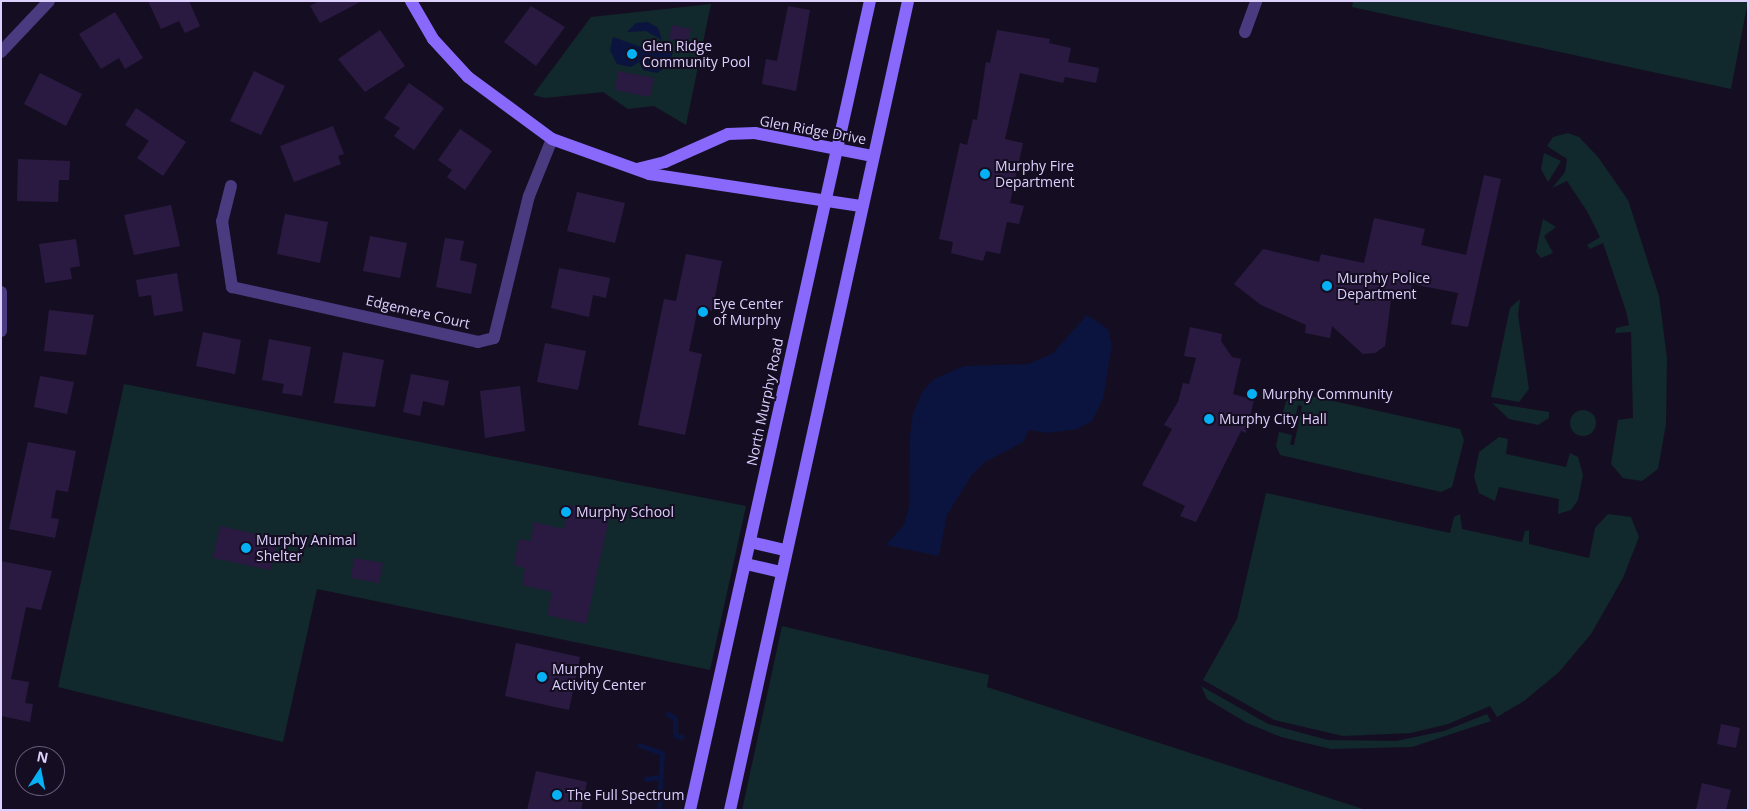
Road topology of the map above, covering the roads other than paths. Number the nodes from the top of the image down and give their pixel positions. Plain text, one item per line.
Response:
1 (49, 1) edge
2 (411, 1) edge
3 (870, 1) edge
4 (908, 1) edge
5 (1256, 1) edge
6 (1245, 32) dead end
7 (1, 52) edge
8 (552, 139) junction
9 (835, 148) junction
10 (872, 156) junction
11 (635, 169) junction
12 (231, 186) dead end
13 (824, 197) junction
14 (861, 206) junction
15 (1, 292) edge
16 (1, 331) edge
17 (750, 542) junction
18 (786, 550) junction
19 (746, 564) junction
20 (781, 572) junction
21 (690, 810) edge
22 (730, 810) edge

1 - 7 street
2 - 8 main road
3 - 9 main road, North Murphy Road
4 - 10 main road
5 - 6 street
8 - 11 main road
8 - 12 street, Edgemere Court
9 - 10 main road, Glen Ridge Drive
9 - 11 main road, Glen Ridge Drive
9 - 13 main road, North Murphy Road
10 - 14 main road
11 - 13 main road
13 - 14 main road
13 - 17 main road, North Murphy Road
14 - 18 main road
15 - 16 street
17 - 18 main road
17 - 19 main road, North Murphy Road
18 - 20 main road
19 - 20 main road
19 - 21 main road, North Murphy Road
20 - 22 main road

